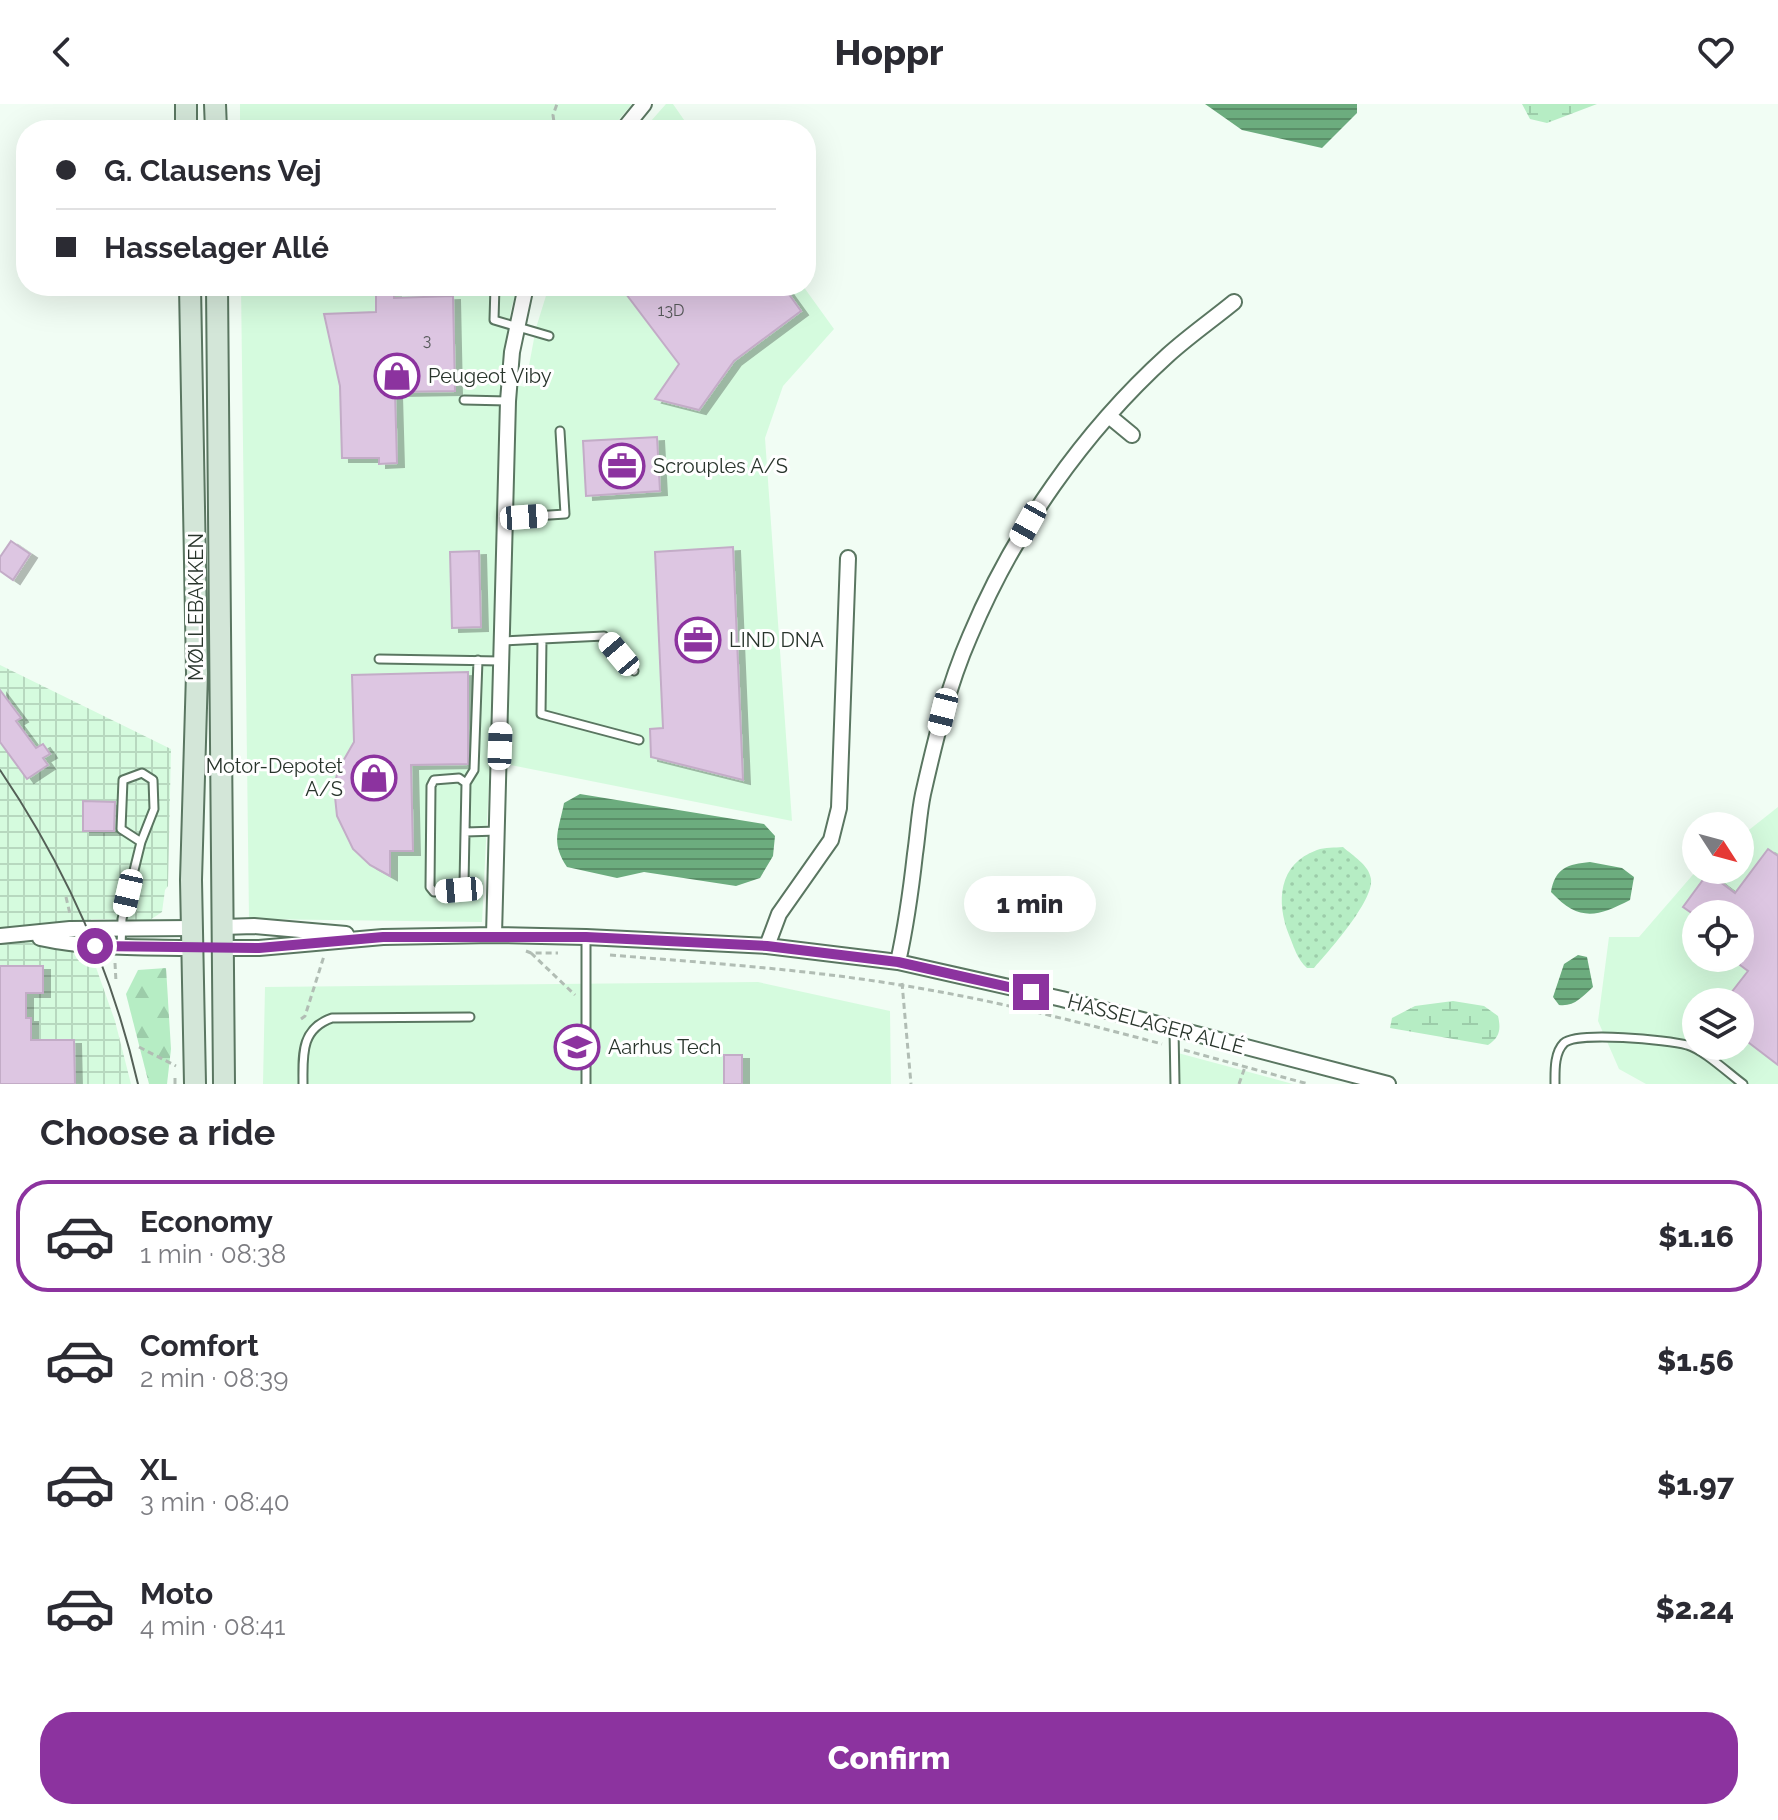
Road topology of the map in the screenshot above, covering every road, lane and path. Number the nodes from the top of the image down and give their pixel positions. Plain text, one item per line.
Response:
1 (644, 104) edge
2 (631, 120) edge
3 (190, 296) edge
4 (217, 296) edge
5 (495, 296) edge
6 (524, 296) edge
7 (1234, 302) dead end
8 (517, 325) junction
9 (549, 336) dead end
10 (464, 400) dead end
11 (508, 401) junction
12 (1109, 416) junction
13 (560, 431) dead end
14 (1132, 435) dead end
15 (506, 518) junction
16 (848, 558) dead end
17 (542, 639) junction
18 (503, 641) junction
19 (379, 659) dead end
20 (478, 660) junction
21 (503, 661) junction
22 (634, 671) dead end
23 (639, 740) dead end
24 (466, 783) junction
25 (498, 831) junction
26 (465, 832) junction
27 (141, 842) junction
28 (222, 927) junction
29 (122, 930) junction
30 (28, 935) junction
31 (494, 935) junction
32 (0, 936) edge
33 (383, 937) junction
34 (586, 937) junction
35 (192, 938) junction
36 (323, 942) junction
37 (767, 946) junction
38 (118, 947) junction
39 (222, 948) junction
40 (531, 953) junction
41 (586, 953) junction
42 (902, 963) junction
43 (116, 982) dead end
44 (902, 985) junction
45 (586, 1005) junction
46 (470, 1017) dead end
47 (301, 1019) dead end
48 (1174, 1029) junction
49 (139, 1047) dead end
50 (1175, 1047) junction
51 (176, 1066) dead end
52 (1245, 1067) junction
53 (1366, 1082) edge
54 (195, 1084) edge
55 (224, 1084) edge
56 (303, 1084) edge
57 (586, 1084) edge
58 (911, 1084) edge
59 (1175, 1084) edge
60 (1239, 1084) edge
61 (1308, 1084) edge
62 (1388, 1084) edge
63 (1555, 1084) edge
64 (1743, 1084) edge

1 - 2 street
3 - 35 main road, MØLLEBAKKEN
4 - 28 main road, MØLLEBAKKEN
5 - 8 lane
6 - 8 street
7 - 12 street
8 - 9 lane
8 - 11 street
10 - 11 lane
11 - 15 street
12 - 14 street
12 - 42 street
13 - 15 lane
15 - 18 street
16 - 37 street
17 - 18 lane
17 - 22 lane
17 - 23 lane
18 - 21 street
19 - 20 lane
20 - 21 lane
20 - 24 lane
21 - 25 street
24 - 26 lane
24 - 26 lane
25 - 26 lane
25 - 31 street
27 - 27 lane
27 - 29 lane
28 - 33 street, HASSELAGER ALLÉ
28 - 35 main road, HASSELAGER ALLÉ
28 - 39 main road, MØLLEBAKKEN
29 - 30 street
29 - 35 street
29 - 38 lane
30 - 32 street
30 - 38 street
31 - 33 street, HASSELAGER ALLÉ
31 - 34 street, HASSELAGER ALLÉ
31 - 40 path
33 - 36 street, HASSELAGER ALLÉ
34 - 37 street, HASSELAGER ALLÉ
34 - 41 lane
35 - 38 street
35 - 39 main road, HASSELAGER ALLÉ
35 - 54 main road, MØLLEBAKKEN
36 - 39 street, HASSELAGER ALLÉ
36 - 47 path
37 - 42 street, HASSELAGER ALLÉ
38 - 43 path
39 - 55 main road, MØLLEBAKKEN
40 - 41 path
40 - 45 path
41 - 44 path
41 - 45 lane
42 - 44 path
42 - 48 street, HASSELAGER ALLÉ
44 - 50 path
44 - 58 path
45 - 57 lane
46 - 56 lane
48 - 50 lane
48 - 53 street, HASSELAGER ALLÉ
49 - 51 path
50 - 52 path
50 - 59 lane
52 - 60 path
52 - 61 path
53 - 62 street, HASSELAGER ALLÉ
63 - 64 lane

